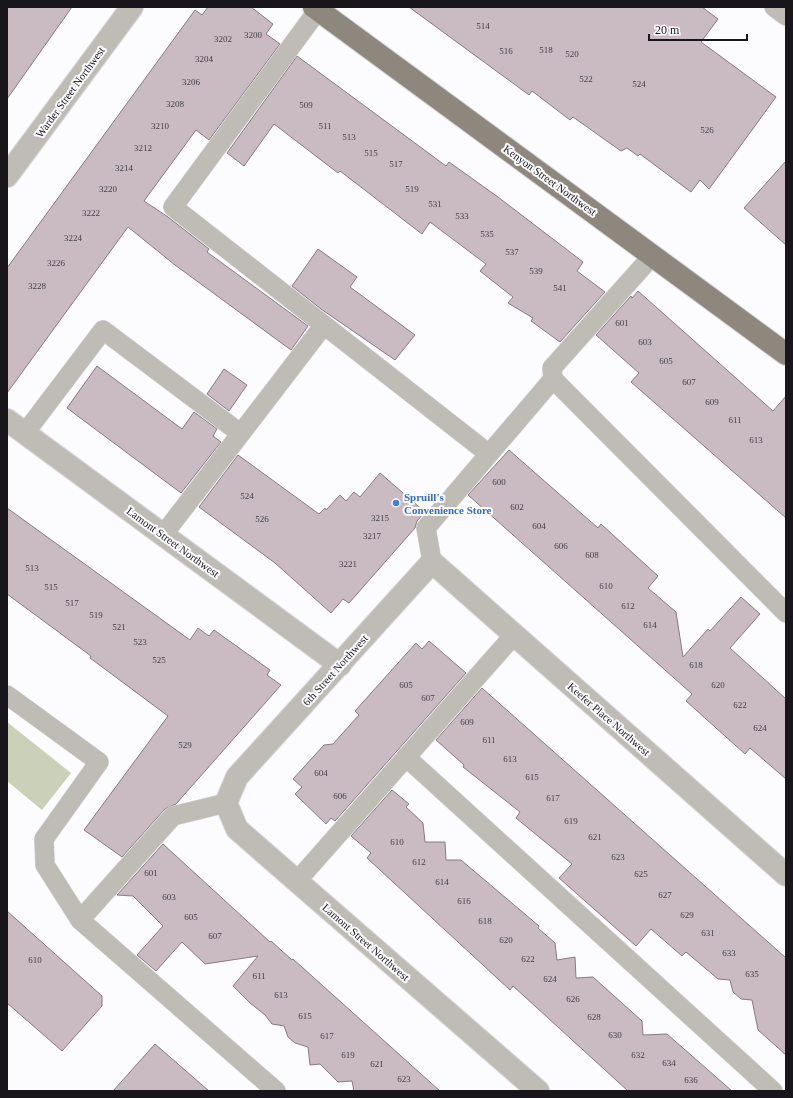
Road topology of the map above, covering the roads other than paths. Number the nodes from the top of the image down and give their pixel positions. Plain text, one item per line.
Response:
1 (132, 7) edge
2 (774, 7) edge
3 (316, 8) edge
4 (786, 16) edge
5 (7, 176) edge
6 (652, 255) junction
7 (324, 324) junction
8 (786, 354) edge
9 (553, 379) junction
10 (12, 426) edge
11 (240, 433) junction
12 (489, 454) junction
13 (162, 534) junction
14 (432, 562) junction
15 (786, 614) edge
16 (514, 635) junction
17 (340, 665) junction
18 (7, 695) edge
19 (406, 757) junction
20 (226, 803) junction
21 (786, 875) edge
22 (297, 881) junction
23 (80, 920) junction
24 (276, 1091) edge
25 (538, 1091) edge
26 (773, 1091) edge

1 - 5 street, Warder Street Northwest
2 - 4 lane
3 - 6 main road, Kenyon Street Northwest
3 - 7 lane
6 - 8 main road, Kenyon Street Northwest
6 - 9 lane
7 - 11 lane
7 - 12 lane
9 - 12 lane
9 - 15 lane
10 - 11 lane
10 - 13 street, Lamont Street Northwest
11 - 13 lane
12 - 14 lane
13 - 17 street, Lamont Street Northwest
14 - 16 street, Keefer Place Northwest
14 - 17 street, 6th Street Northwest
16 - 19 lane
16 - 21 street, Keefer Place Northwest
17 - 20 street, 6th Street Northwest
18 - 23 lane
19 - 22 lane
19 - 26 lane
20 - 22 street, Lamont Street Northwest
20 - 23 lane
22 - 25 street, Lamont Street Northwest
23 - 24 lane

